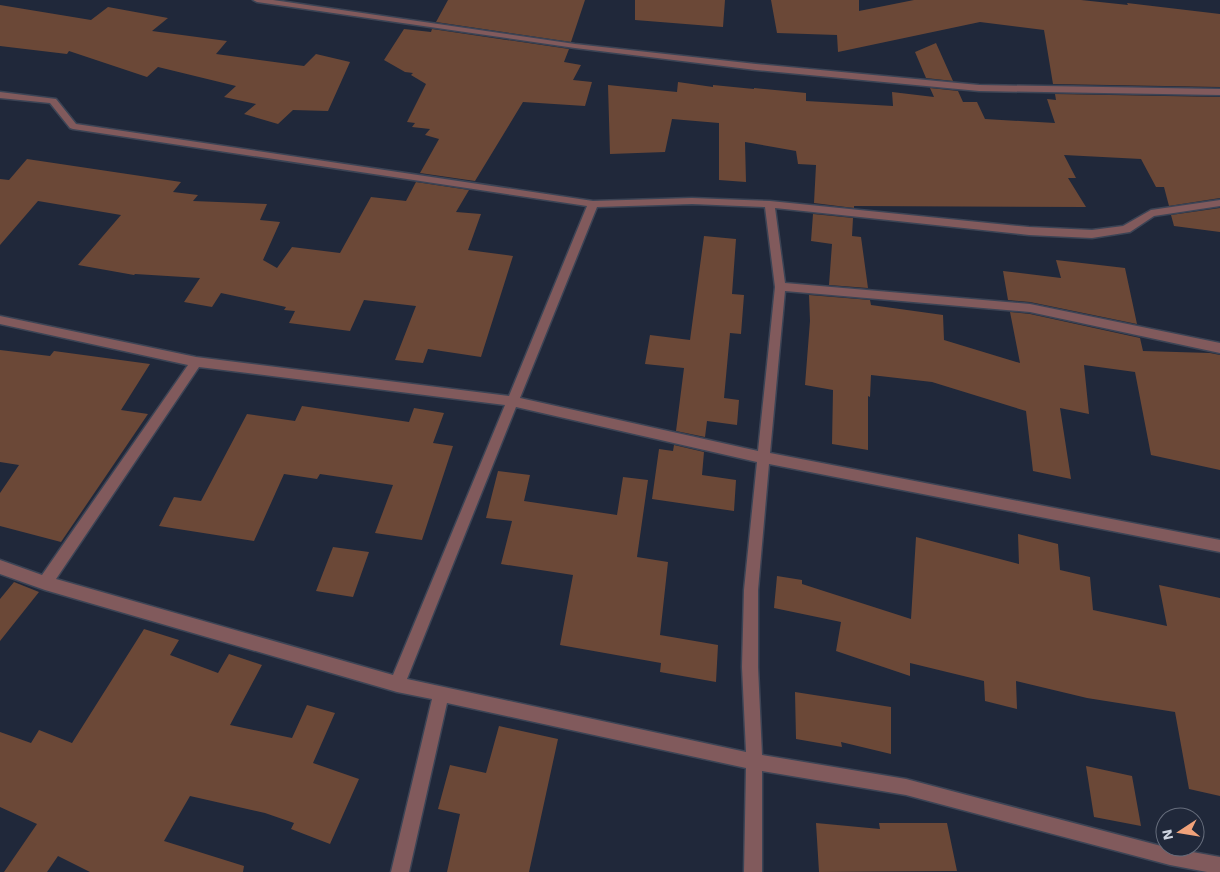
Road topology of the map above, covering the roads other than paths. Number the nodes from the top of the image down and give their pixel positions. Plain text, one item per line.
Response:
1 (257, 0) edge
2 (1220, 92) edge
3 (0, 95) edge
4 (1220, 203) edge
5 (593, 204) junction
6 (770, 204) junction
7 (780, 287) junction
8 (0, 320) edge
9 (1220, 348) edge
10 (196, 362) junction
11 (512, 401) junction
12 (766, 458) junction
13 (1220, 546) edge
14 (0, 567) edge
15 (45, 583) junction
16 (397, 684) junction
17 (441, 694) junction
18 (754, 762) junction
19 (1220, 866) edge
20 (400, 872) edge
21 (753, 872) edge

1 - 2 street
3 - 5 street
4 - 6 street
5 - 6 street
5 - 11 street
6 - 7 street
7 - 9 street
7 - 12 street
8 - 10 street
10 - 11 street
10 - 15 street
11 - 12 street
11 - 16 street
12 - 13 street
12 - 18 street
14 - 15 street
15 - 16 street
16 - 17 street
17 - 18 street
17 - 20 street
18 - 19 street
18 - 21 street

